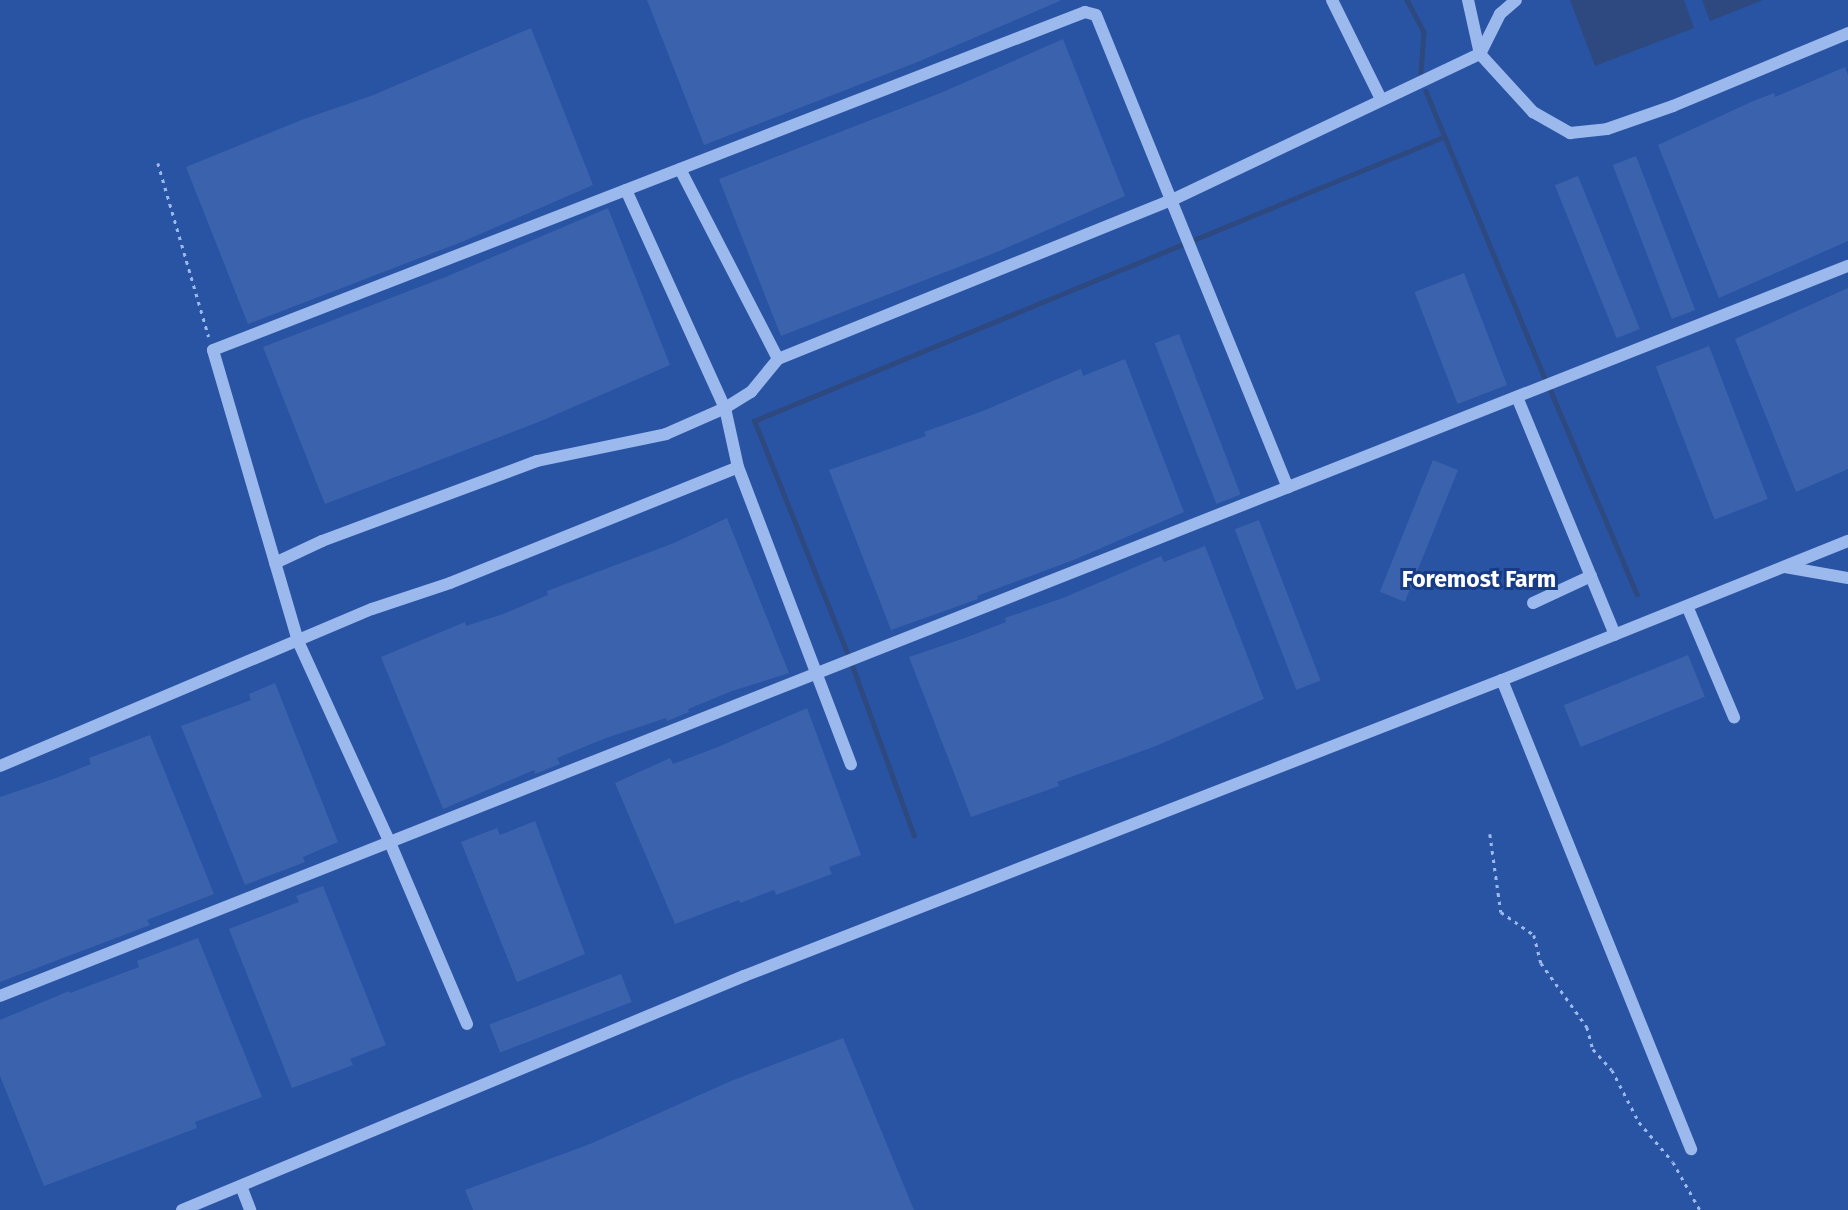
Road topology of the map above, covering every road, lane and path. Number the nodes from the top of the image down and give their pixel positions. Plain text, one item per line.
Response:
1 (1332, 0) edge
2 (1468, 0) edge
3 (1516, 0) edge
4 (1848, 33) edge
5 (1480, 54) junction
6 (1381, 99) junction
7 (159, 163) dead end
8 (680, 169) junction
9 (626, 190) junction
10 (1171, 200) junction
11 (1848, 266) edge
12 (213, 350) junction
13 (778, 359) junction
14 (1517, 397) junction
15 (725, 408) junction
16 (738, 467) junction
17 (1288, 488) junction
18 (1848, 541) edge
19 (275, 563) junction
20 (1784, 567) junction
21 (1591, 576) junction
22 (1848, 578) edge
23 (1533, 603) dead end
24 (1687, 606) junction
25 (1615, 635) junction
26 (298, 641) junction
27 (818, 673) junction
28 (1502, 680) junction
29 (1734, 718) dead end
30 (851, 764) dead end
31 (0, 766) edge
32 (1490, 834) dead end
33 (390, 844) junction
34 (0, 996) edge
35 (467, 1024) dead end
36 (1691, 1149) dead end
37 (241, 1186) junction
38 (182, 1210) edge
39 (250, 1210) edge
40 (1700, 1210) edge

1 - 6 lane
2 - 5 lane
3 - 5 lane
4 - 5 lane
5 - 6 lane
6 - 10 lane
7 - 12 path
8 - 9 lane
8 - 10 lane
8 - 13 lane
9 - 12 lane
9 - 15 lane
10 - 13 lane
10 - 17 lane
11 - 14 lane
12 - 19 lane
13 - 15 lane
14 - 17 lane
14 - 21 lane
15 - 16 lane
15 - 19 lane
16 - 26 lane
16 - 27 lane
17 - 27 lane
18 - 20 lane
19 - 26 lane
20 - 22 lane
20 - 24 lane
21 - 23 lane
21 - 25 lane
24 - 25 lane
24 - 29 lane
25 - 28 lane
26 - 31 lane
26 - 33 lane
27 - 30 lane
27 - 33 lane
28 - 36 lane
28 - 37 lane
32 - 40 path
33 - 34 lane
33 - 35 lane
37 - 38 lane
37 - 39 lane

